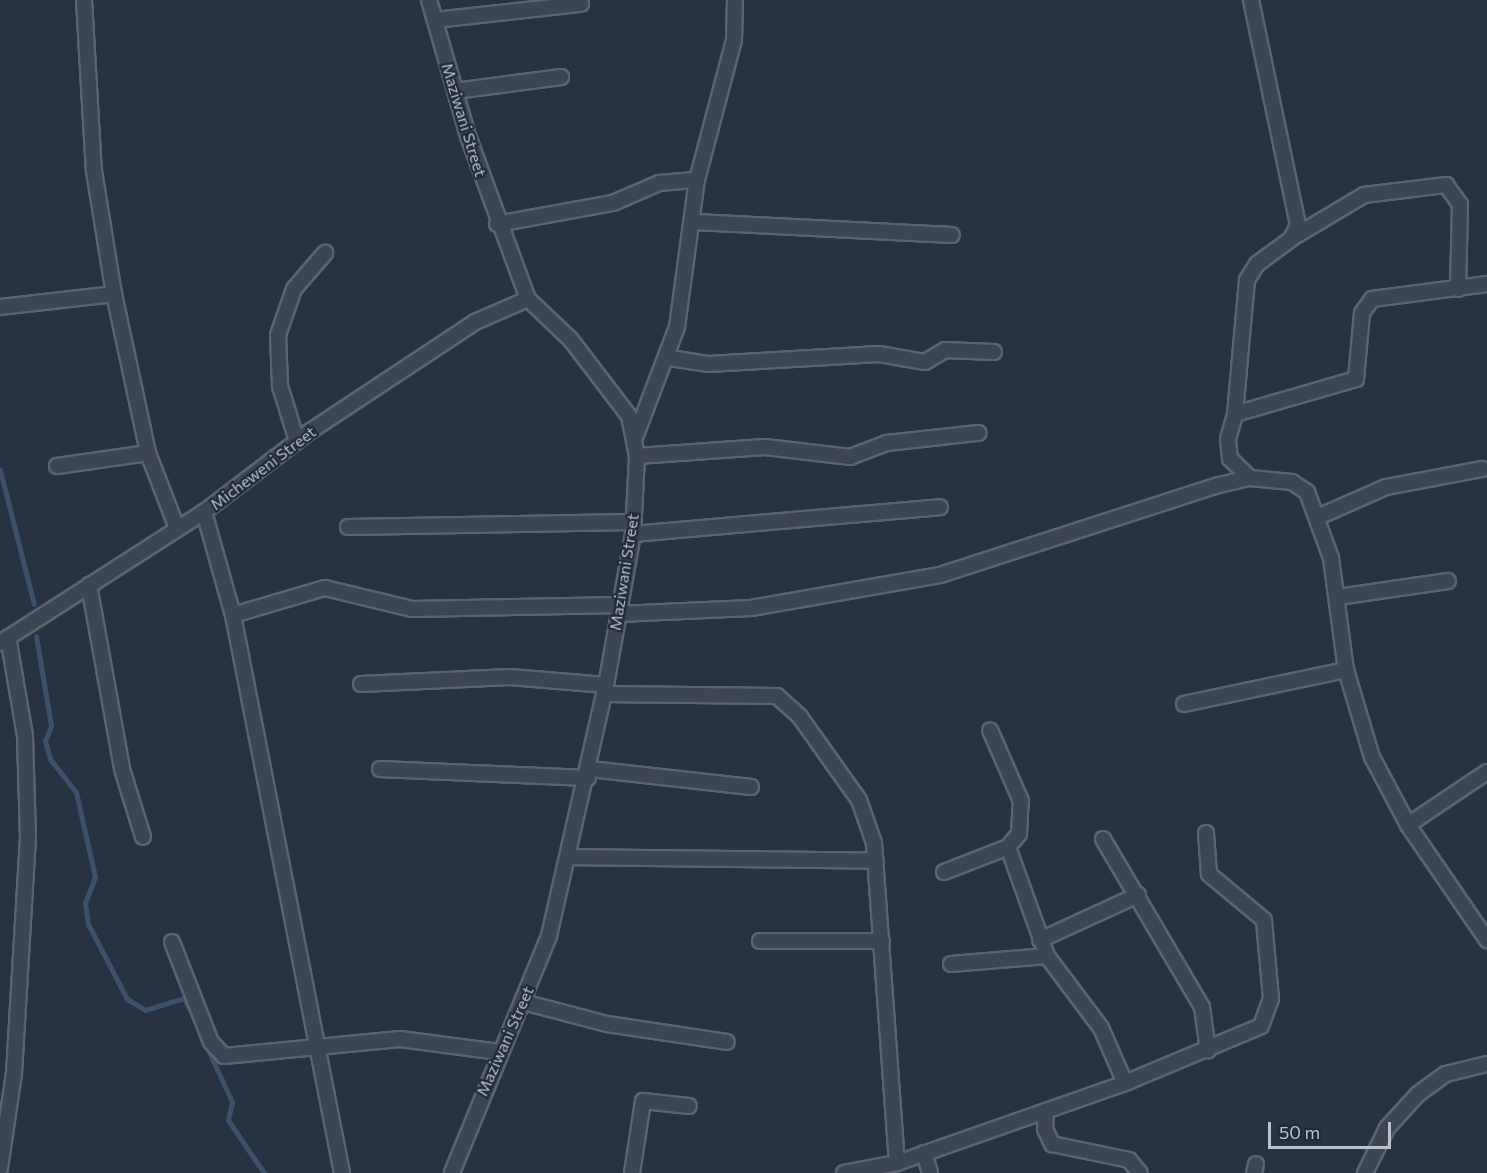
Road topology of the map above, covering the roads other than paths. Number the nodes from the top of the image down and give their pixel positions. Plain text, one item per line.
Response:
1 (84, 0) edge
2 (429, 0) edge
3 (735, 0) edge
4 (1251, 0) edge
5 (581, 4) dead end
6 (435, 20) junction
7 (561, 77) dead end
8 (455, 91) junction
9 (697, 180) junction
10 (695, 222) junction
11 (497, 224) junction
12 (952, 235) dead end
13 (1291, 239) junction
14 (325, 253) dead end
15 (1487, 284) edge
16 (1458, 289) junction
17 (114, 294) junction
18 (528, 299) junction
19 (0, 307) edge
20 (994, 351) dead end
21 (670, 358) junction
22 (1235, 414) junction
23 (978, 433) dead end
24 (636, 435) junction
25 (297, 441) junction
26 (148, 453) junction
27 (638, 456) junction
28 (57, 466) dead end
29 (1482, 469) dead end
30 (1250, 478) junction
31 (940, 507) dead end
32 (204, 512) junction
33 (1318, 517) junction
34 (348, 527) dead end
35 (177, 528) junction
36 (633, 528) junction
37 (1448, 581) dead end
38 (89, 585) junction
39 (1338, 597) junction
40 (618, 609) junction
41 (233, 615) junction
42 (4, 640) edge
43 (1346, 670) junction
44 (361, 684) dead end
45 (605, 690) junction
46 (1184, 704) dead end
47 (990, 730) dead end
48 (380, 769) dead end
49 (1487, 772) edge
50 (589, 773) junction
51 (751, 787) dead end
52 (1408, 825) junction
53 (1206, 832) dead end
54 (143, 837) dead end
55 (1102, 839) dead end
56 (1008, 847) junction
57 (568, 857) junction
58 (876, 861) junction
59 (944, 872) dead end
60 (1138, 895) junction
61 (1040, 940) junction
62 (1487, 940) edge
63 (760, 941) dead end
64 (882, 941) junction
65 (172, 942) dead end
66 (1047, 956) junction
67 (951, 964) dead end
68 (523, 1002) junction
69 (727, 1042) dead end
70 (316, 1046) junction
71 (1208, 1051) junction
72 (499, 1052) junction
73 (1487, 1064) edge
74 (1125, 1083) junction
75 (689, 1106) dead end
76 (1046, 1111) junction
77 (2, 1134) edge
78 (924, 1154) junction
79 (897, 1163) junction
80 (1128, 1167) edge
81 (0, 1168) edge
82 (342, 1173) edge
83 (452, 1173) edge
84 (632, 1173) edge
85 (844, 1173) edge
86 (930, 1173) edge
87 (1140, 1173) edge
88 (1365, 1173) edge

1 - 17 street
2 - 6 street, Maziwani Street
3 - 9 street
4 - 13 street
5 - 6 street
6 - 8 street, Maziwani Street
7 - 8 street
8 - 11 street, Maziwani Street
9 - 10 street
9 - 11 street
10 - 12 street
10 - 21 street
11 - 18 street, Maziwani Street
13 - 16 street
13 - 22 street
14 - 25 street
15 - 16 street
16 - 22 street
17 - 19 street
17 - 26 street
18 - 24 street, Maziwani Street
18 - 25 street, Micheweni Street
20 - 21 street
21 - 24 street
22 - 30 street
23 - 27 street
24 - 27 street, Maziwani Street
25 - 32 street, Micheweni Street
26 - 28 street
26 - 35 street
27 - 36 street, Maziwani Street
29 - 33 street
30 - 33 street
30 - 40 street
31 - 36 street
32 - 35 street, Micheweni Street
32 - 41 street
33 - 39 street
34 - 36 street
35 - 38 street, Micheweni Street
36 - 40 street, Maziwani Street
37 - 39 street
38 - 42 street, Micheweni Street
38 - 54 street
39 - 43 street
40 - 41 street
40 - 45 street, Maziwani Street
41 - 70 street
42 - 77 street
43 - 46 street
43 - 52 street
44 - 45 street
45 - 50 street, Maziwani Street
45 - 58 street
47 - 56 street
48 - 50 street
49 - 52 street
50 - 51 street
50 - 57 street, Maziwani Street
52 - 62 street
53 - 71 street
55 - 60 street
56 - 59 street
56 - 61 street
57 - 58 street
57 - 68 street, Maziwani Street
58 - 64 street
60 - 61 street
60 - 71 street
61 - 66 street
63 - 64 street
64 - 79 street
65 - 70 street
66 - 67 street
66 - 74 street
68 - 69 street
68 - 72 street, Maziwani Street
70 - 72 street
70 - 82 street
71 - 74 street
72 - 83 street, Maziwani Street
73 - 88 street
74 - 76 street
75 - 84 street
76 - 78 street
76 - 80 street
77 - 81 street
78 - 79 street
78 - 86 street
79 - 85 street
80 - 87 street

